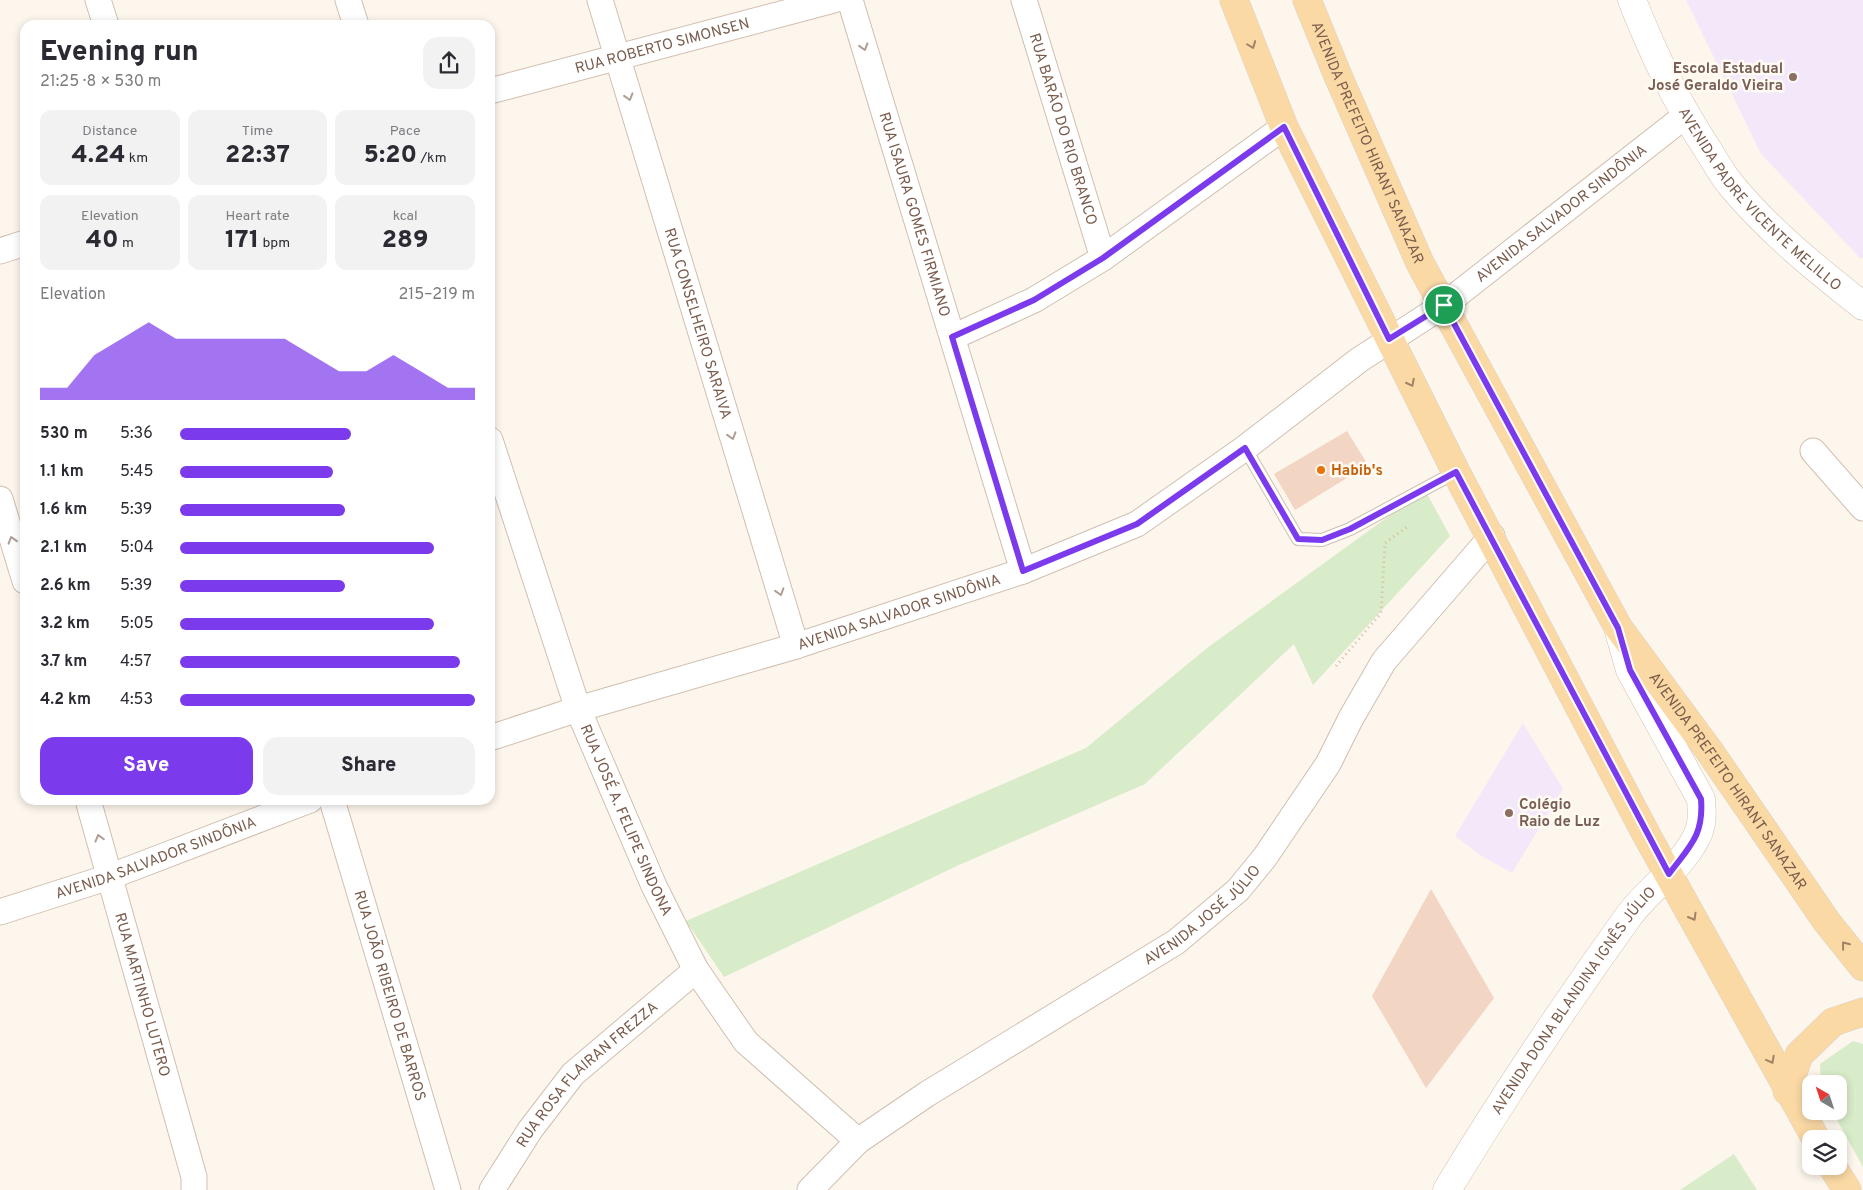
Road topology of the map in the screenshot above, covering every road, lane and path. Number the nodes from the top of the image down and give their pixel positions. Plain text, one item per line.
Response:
1 (98, 0) edge
2 (348, 0) edge
3 (600, 0) edge
4 (834, 0) edge
5 (850, 0) edge
6 (1024, 0) edge
7 (1234, 0) edge
8 (1307, 0) edge
9 (1632, 0) edge
10 (104, 20) edge
11 (354, 20) edge
12 (617, 57) junction
13 (495, 90) edge
14 (1686, 116) junction
15 (1284, 127) junction
16 (20, 245) edge
17 (0, 251) edge
18 (1103, 258) junction
19 (1444, 305) junction
20 (1863, 306) edge
21 (952, 337) junction
22 (1389, 339) junction
23 (1245, 448) junction
24 (1813, 451) dead end
25 (495, 455) edge
26 (1456, 472) junction
27 (0, 499) edge
28 (1863, 508) edge
29 (1414, 522) dead end
30 (1492, 536) junction
31 (20, 565) edge
32 (1023, 571) junction
33 (1618, 628) junction
34 (796, 646) junction
35 (1336, 666) dead end
36 (578, 709) junction
37 (495, 736) edge
38 (89, 805) edge
39 (297, 805) edge
40 (333, 805) edge
41 (1669, 874) junction
42 (109, 877) junction
43 (0, 912) edge
44 (1863, 967) edge
45 (696, 970) junction
46 (1863, 1012) edge
47 (1787, 1091) junction
48 (1811, 1130) edge
49 (858, 1141) junction
50 (194, 1190) edge
51 (448, 1190) edge
52 (492, 1190) edge
53 (810, 1190) edge
54 (1447, 1190) edge

1 - 10 street
2 - 11 street
3 - 12 street, RUA CONSELHEIRO SARAIVA
4 - 12 street, RUA ROBERTO SIMONSEN
5 -> 21 street, RUA ISAURA GOMES FIRMIANO
6 - 18 street, RUA BARÃO DO RIO BRANCO
7 -> 15 main road
8 - 19 main road, AVENIDA PREFEITO HIRANT SANAZAR
9 - 14 main road, AVENIDA PADRE VICENTE MELILLO
12 - 13 street, RUA ROBERTO SIMONSEN
12 -> 34 street, RUA CONSELHEIRO SARAIVA
14 - 19 street, AVENIDA SALVADOR SINDÔNIA
14 - 20 main road, AVENIDA PADRE VICENTE MELILLO
15 - 18 street
15 - 22 main road
16 - 17 street
18 - 21 street
19 - 22 street, AVENIDA SALVADOR SINDÔNIA
19 - 33 main road, AVENIDA PREFEITO HIRANT SANAZAR
21 - 32 street, RUA ISAURA GOMES FIRMIANO
22 - 23 street, AVENIDA SALVADOR SINDÔNIA
22 -> 26 main road
23 - 26 lane
23 - 32 street, AVENIDA SALVADOR SINDÔNIA
24 - 28 street
25 - 36 street, RUA JOSÉ A. FELIPE SINDONA
26 - 30 main road
31 -> 27 street
29 - 35 path
30 - 41 main road
30 - 49 street, AVENIDA JOSÉ JÚLIO
32 - 34 street, AVENIDA SALVADOR SINDÔNIA
33 - 41 main road, AVENIDA DONA BLANDINA IGNÊS JÚLIO
44 -> 33 main road, AVENIDA PREFEITO HIRANT SANAZAR
34 - 36 street, AVENIDA SALVADOR SINDÔNIA
36 - 37 street, AVENIDA SALVADOR SINDÔNIA
36 - 45 street, RUA JOSÉ A. FELIPE SINDONA
42 -> 38 street, RUA MARTINHO LUTERO
39 - 42 street, AVENIDA SALVADOR SINDÔNIA
40 - 51 street, RUA JOÃO RIBEIRO DE BARROS
41 -> 47 main road
41 - 54 main road, AVENIDA DONA BLANDINA IGNÊS JÚLIO
42 - 43 street, AVENIDA SALVADOR SINDÔNIA
42 - 50 street, RUA MARTINHO LUTERO
45 - 49 street, RUA JOSÉ A. FELIPE SINDONA
45 - 52 street, RUA ROSA FLAIRAN FREZZA
46 - 47 main road
47 - 48 main road
49 - 53 street, AVENIDA JOSÉ JÚLIO

